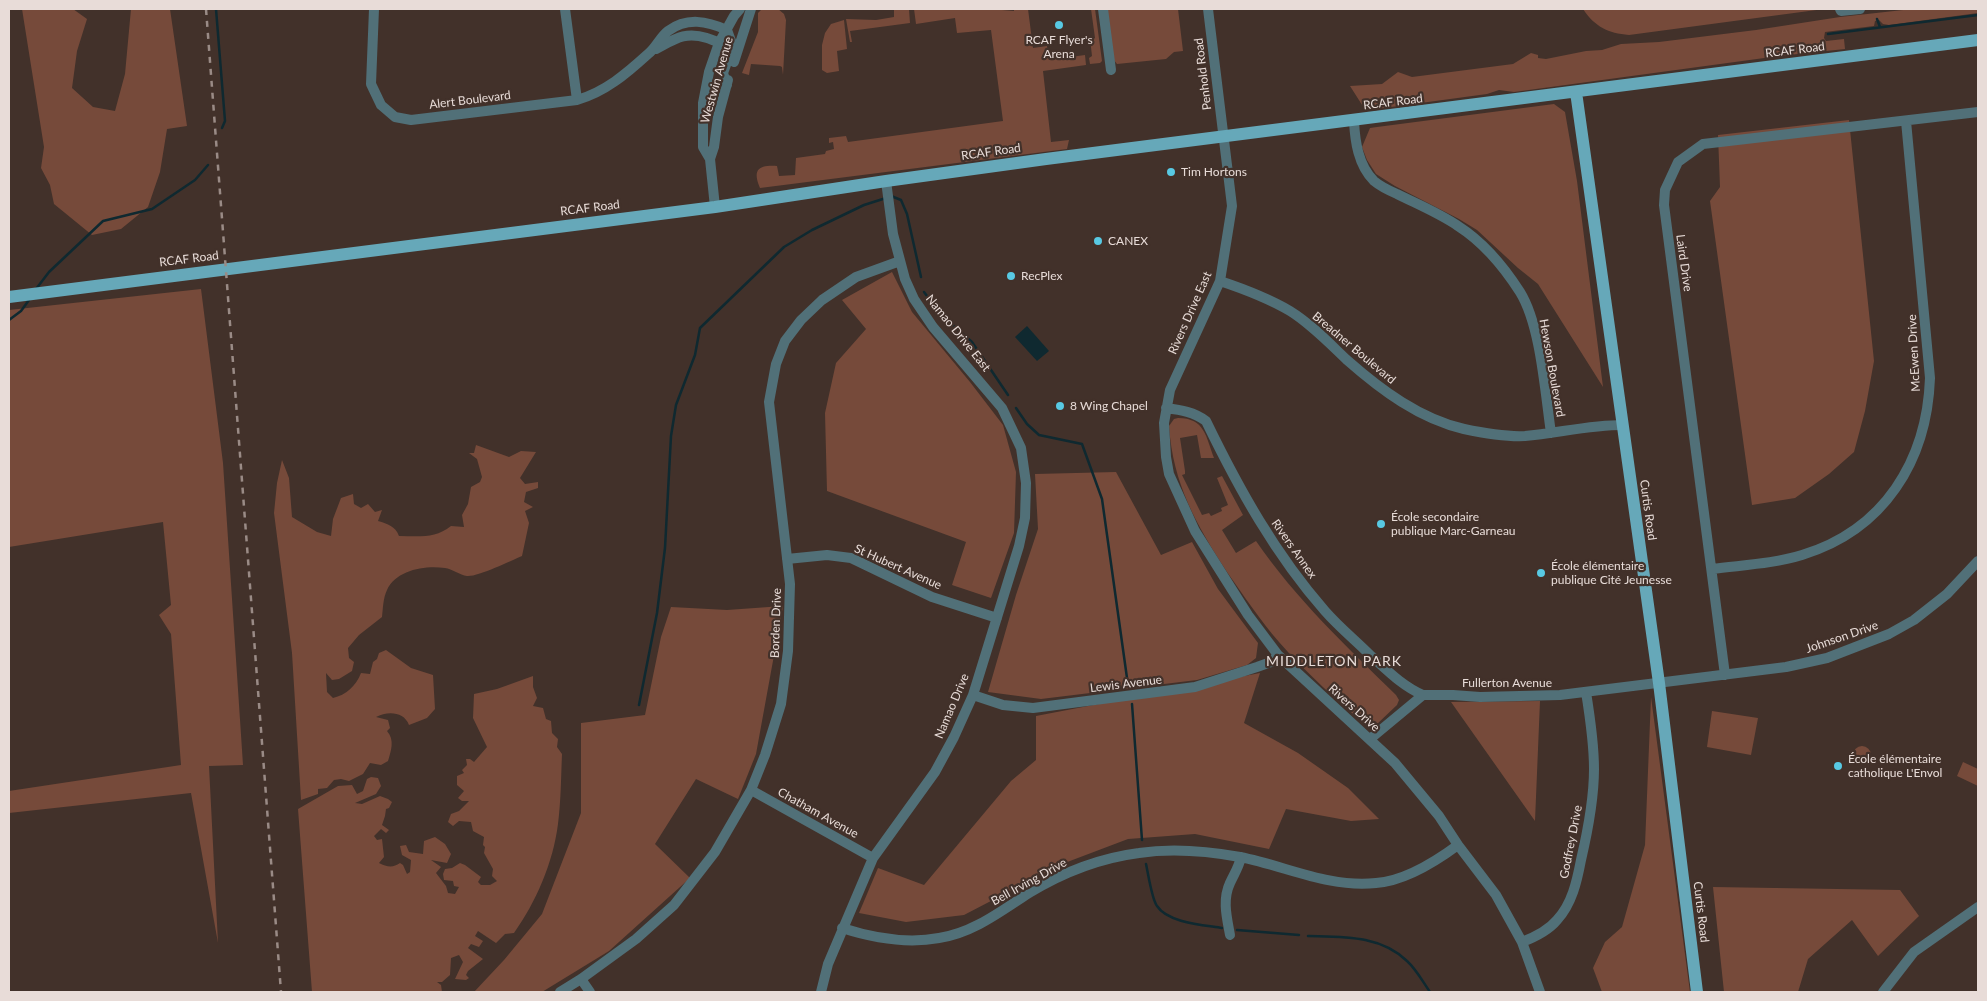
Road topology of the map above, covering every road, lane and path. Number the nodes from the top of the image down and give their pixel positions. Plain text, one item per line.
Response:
1 (374, 9) edge
2 (565, 9) edge
3 (740, 9) edge
4 (751, 9) edge
5 (1103, 9) edge
6 (1208, 9) edge
7 (1860, 9) edge
8 (1840, 10) edge
9 (726, 30) junction
10 (743, 35) junction
11 (1978, 40) edge
12 (731, 41) junction
13 (719, 43) junction
14 (650, 52) junction
15 (1110, 70) dead end
16 (726, 85) junction
17 (1576, 92) junction
18 (577, 100) junction
19 (1978, 112) edge
20 (1354, 121) junction
21 (1906, 121) junction
22 (1223, 136) junction
23 (710, 159) junction
24 (886, 186) junction
25 (715, 207) junction
26 (900, 261) junction
27 (1220, 281) junction
28 (9, 297) edge
29 (1002, 408) joint
30 (1166, 408) junction
31 (1623, 425) junction
32 (1551, 433) junction
33 (787, 559) junction
34 (1978, 561) edge
35 (1712, 569) junction
36 (997, 618) junction
37 (1278, 655) junction
38 (1725, 675) junction
39 (1659, 683) junction
40 (1586, 692) junction
41 (1424, 695) junction
42 (973, 696) junction
43 (1370, 739) junction
44 (751, 790) junction
45 (1458, 845) junction
46 (1241, 857) junction
47 (873, 858) junction
48 (1978, 907) edge
49 (842, 928) junction
50 (1230, 936) dead end
51 (1522, 942) junction
52 (581, 980) junction
53 (560, 992) edge
54 (590, 992) edge
55 (820, 992) edge
56 (1540, 992) edge
57 (1697, 992) edge
58 (1882, 992) edge

1 - 18 street, Alert Boulevard
2 - 18 street
3 - 9 street, Westwin Avenue
4 - 10 street, Westwin Avenue
5 - 15 street
6 - 22 street, Penhold Road
7 - 8 street
9 - 12 street
9 - 13 street, Westwin Avenue
9 - 14 street, Alert Boulevard
10 - 12 street, Alert Boulevard
10 - 16 street, Westwin Avenue
11 - 17 main road, RCAF Road
12 - 13 street, Alert Boulevard
12 - 16 street
13 - 14 street, Alert Boulevard
13 - 23 street, Westwin Avenue
14 - 18 street, Alert Boulevard
16 - 23 street, Westwin Avenue
17 - 20 main road, RCAF Road
17 - 31 main road, Curtis Road
19 - 21 street, Laird Drive
20 - 22 main road, RCAF Road
20 - 32 street, Hewson Boulevard
21 - 35 street, McEwen Drive
21 - 35 street, Laird Drive
22 - 24 main road, RCAF Road
22 - 27 street, Rivers Drive East
23 - 25 street, Westwin Avenue
24 - 25 main road, RCAF Road
24 - 26 street, Namao Drive East
25 - 28 main road, RCAF Road
26 - 29 street, Namao Drive East
26 - 33 street, Borden Drive
27 - 30 street, Rivers Drive East
27 - 32 street, Breadner Boulevard
29 - 36 street, Namao Drive
30 - 37 street, Rivers Drive
30 - 41 street, Rivers Annex
31 - 32 street, Breadner Boulevard
31 - 39 main road, Curtis Road
33 - 36 street, St Hubert Avenue
33 - 44 street, Borden Drive
34 - 38 street, Johnson Drive
35 - 38 street, Laird Drive
36 - 42 street, Namao Drive
37 - 42 street, Lewis Avenue
37 - 43 street, Rivers Drive
38 - 39 street, Johnson Drive
39 - 40 street, Fullerton Avenue
39 - 57 main road, Curtis Road
40 - 41 street, Fullerton Avenue
40 - 51 street, Godfrey Drive
41 - 43 street
42 - 47 street, Namao Drive
43 - 45 street, Rivers Drive
44 - 47 street, Chatham Avenue
44 - 52 street, Borden Drive
45 - 46 street, Bell Irving Drive
45 - 51 street, Rivers Drive
46 - 49 street, Bell Irving Drive
46 - 50 street
47 - 49 street, Namao Drive
48 - 58 street
49 - 55 street, Namao Drive
51 - 56 street, Rivers Drive
52 - 53 street, Borden Drive
52 - 54 street

